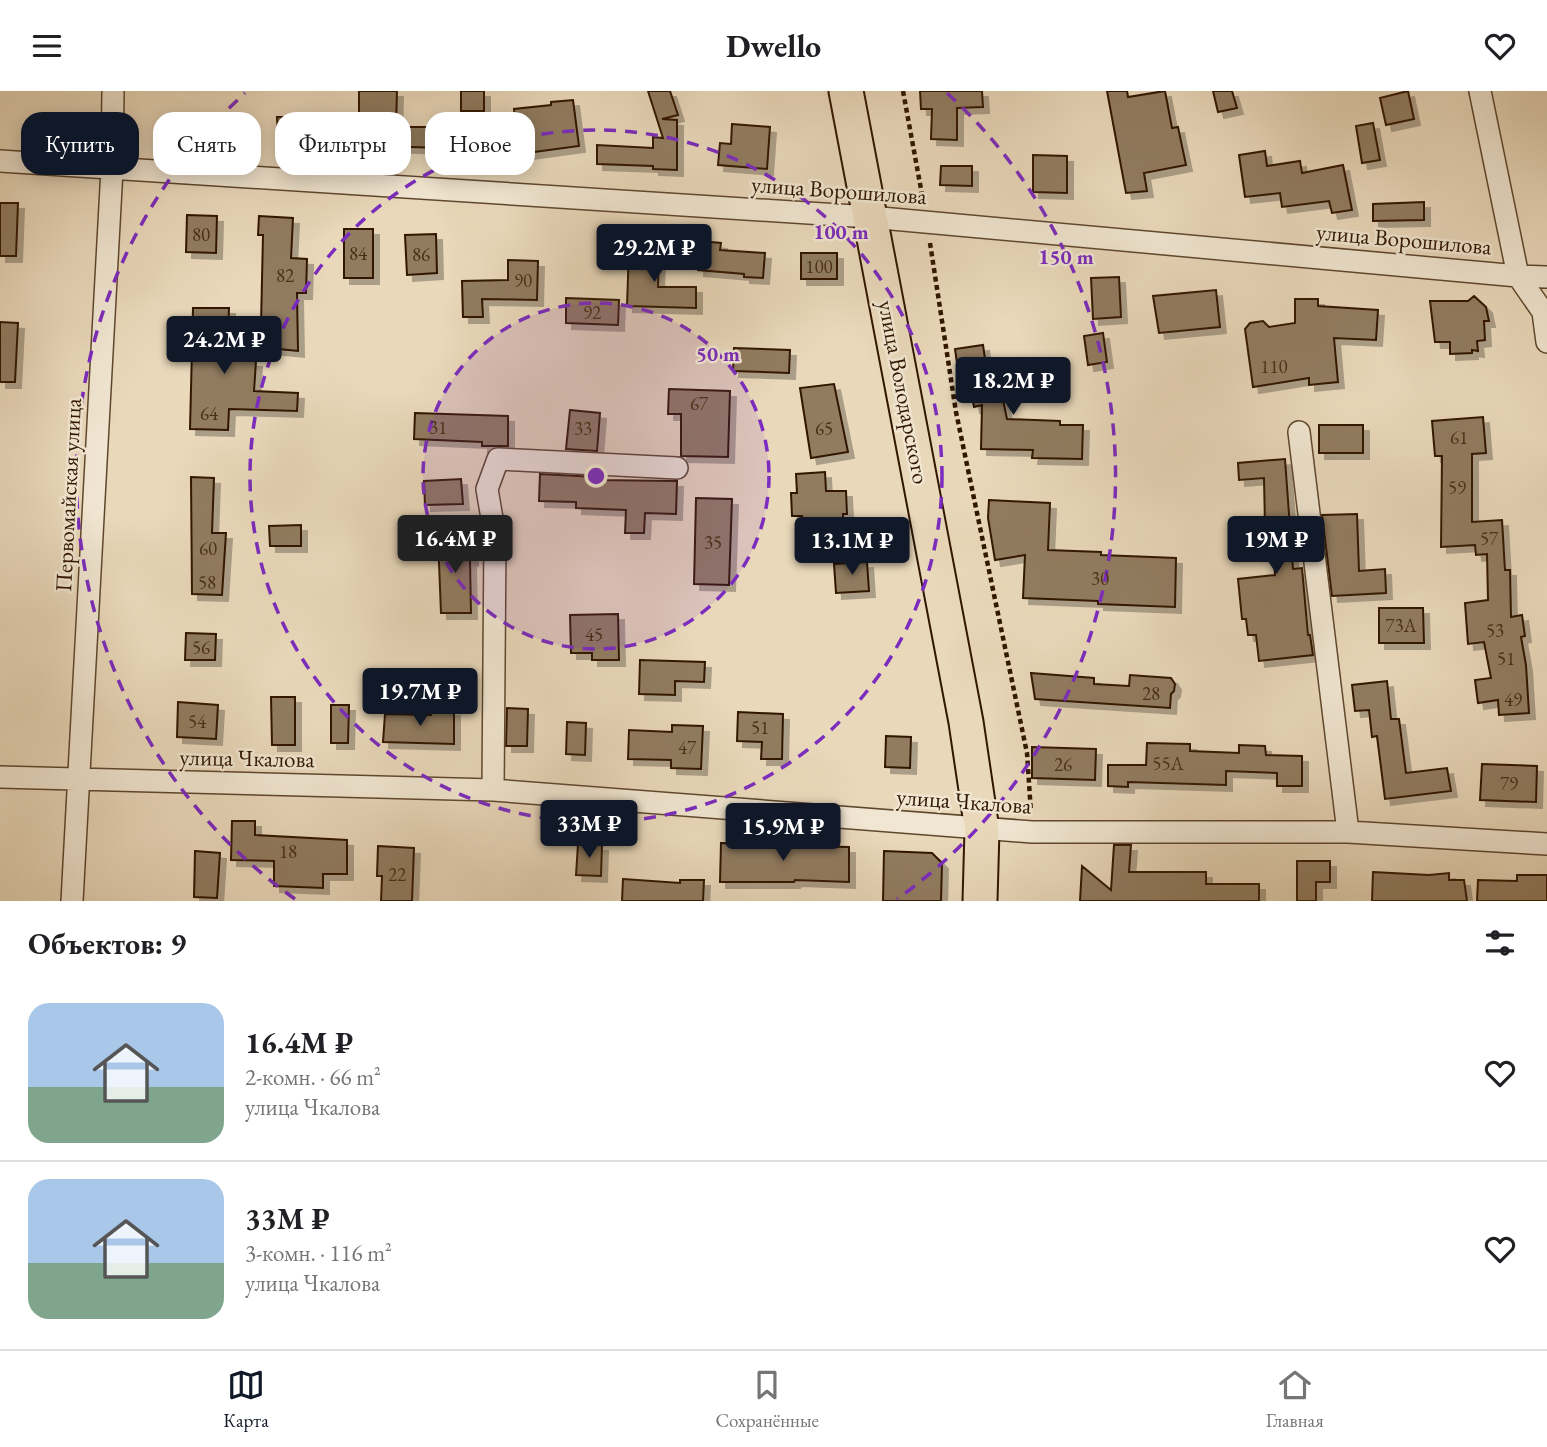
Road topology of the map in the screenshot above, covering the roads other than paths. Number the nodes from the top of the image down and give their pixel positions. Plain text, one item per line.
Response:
1 (113, 91) edge
2 (846, 91) edge
3 (1480, 91) edge
4 (113, 112) edge
5 (0, 161) edge
6 (21, 162) edge
7 (139, 171) edge
8 (112, 175) edge
9 (870, 217) junction
10 (1518, 276) junction
11 (1547, 277) edge
12 (1547, 342) edge
13 (1299, 432) dead end
14 (677, 468) dead end
15 (0, 777) edge
16 (78, 781) junction
17 (494, 790) junction
18 (982, 829) junction
19 (1348, 832) junction
20 (1547, 844) edge
21 (72, 901) edge
22 (980, 901) edge

1 - 4 street, Первомайская улица
2 - 9 main road, улица Володарского
3 - 10 street
5 - 6 street, улица Ворошилова
7 - 9 street, улица Ворошилова
8 - 16 street, Первомайская улица
9 - 10 street, улица Ворошилова
9 - 18 main road, улица Володарского
10 - 11 street, улица Ворошилова
10 - 12 street
13 - 19 street
14 - 17 street
15 - 16 street, улица Чкалова
16 - 17 street, улица Чкалова
16 - 21 street, Первомайская улица
17 - 18 street, улица Чкалова
18 - 19 street, улица Чкалова
18 - 22 main road, улица Володарского
19 - 20 street, улица Чкалова

